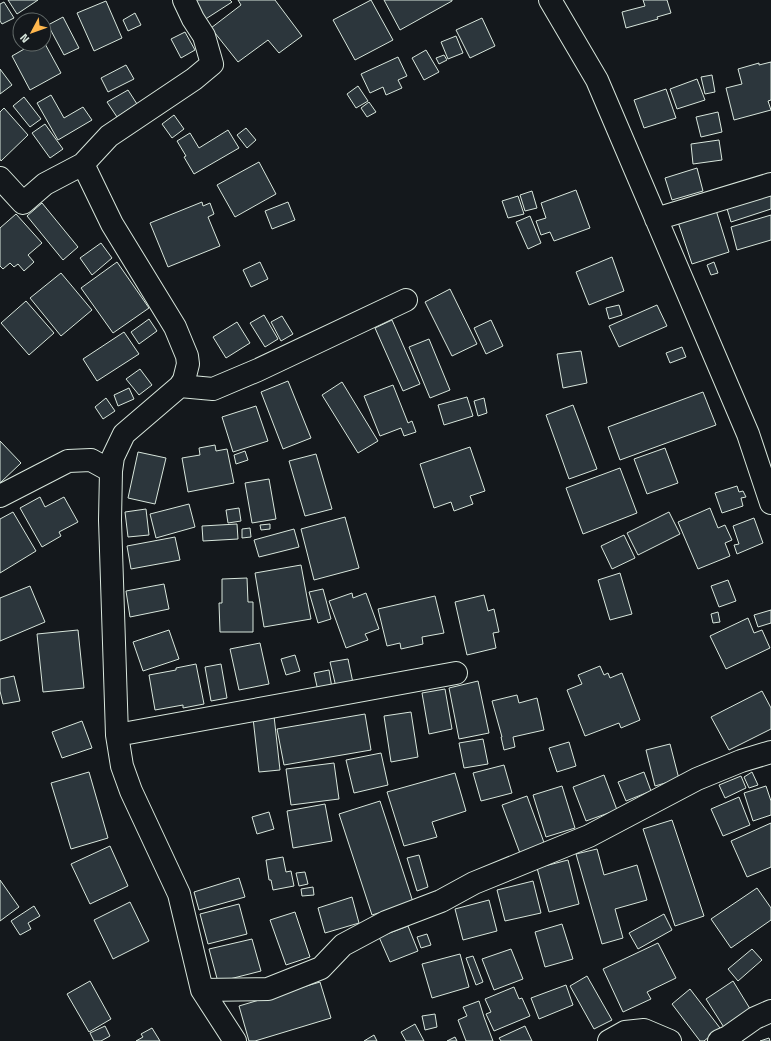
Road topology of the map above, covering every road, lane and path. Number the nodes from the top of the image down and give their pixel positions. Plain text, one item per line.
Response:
1 (184, 0) edge
2 (550, 0) edge
3 (83, 164) junction
4 (0, 178) edge
5 (771, 184) edge
6 (656, 218) junction
7 (406, 300) dead end
8 (180, 386) junction
9 (111, 471) junction
10 (0, 496) edge
11 (771, 503) edge
12 (456, 673) dead end
13 (117, 735) junction
14 (771, 752) edge
15 (202, 990) junction
16 (771, 1011) edge
17 (235, 1041) edge
18 (609, 1041) edge
19 (670, 1041) edge
20 (719, 1041) edge

1 - 3 street
2 - 6 street
3 - 4 street
3 - 8 street
5 - 6 street
6 - 11 street
7 - 8 street
8 - 9 street
9 - 10 street
9 - 13 street
12 - 13 street
13 - 15 street
14 - 15 street
15 - 17 street
16 - 20 street
18 - 19 street

